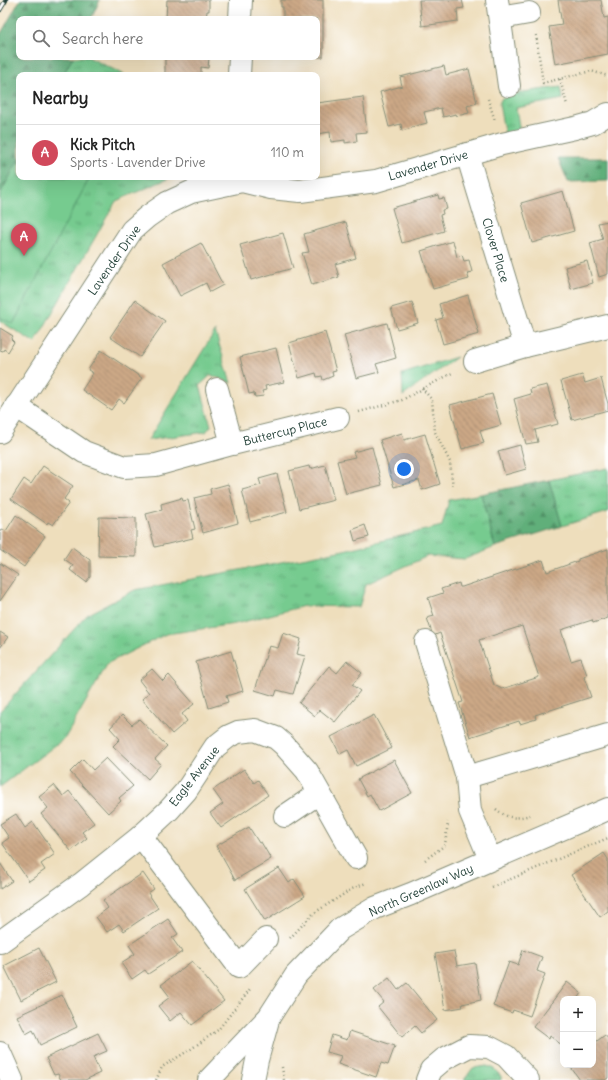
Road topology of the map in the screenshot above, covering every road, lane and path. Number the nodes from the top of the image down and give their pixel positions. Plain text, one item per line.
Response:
1 (241, 0) edge
2 (499, 9) edge
3 (529, 13) joint
4 (240, 16) edge
5 (240, 60) edge
6 (239, 72) edge
7 (608, 76) edge
8 (560, 79) junction
9 (509, 86) joint
10 (568, 108) dead end
11 (603, 120) edge
12 (502, 144) junction
13 (467, 154) junction
14 (238, 180) edge
15 (245, 180) edge
16 (608, 326) edge
17 (525, 346) junction
18 (475, 361) joint
19 (422, 388) junction
20 (216, 389) dead end
21 (16, 406) junction
22 (338, 418) joint
23 (0, 432) edge
24 (232, 444) junction
25 (452, 487) dead end
26 (426, 642) dead end
27 (608, 735) edge
28 (467, 777) junction
29 (319, 793) junction
30 (608, 809) edge
31 (285, 816) dead end
32 (141, 836) junction
33 (608, 838) edge
34 (356, 858) dead end
35 (490, 859) junction
36 (487, 890) dead end
37 (266, 939) dead end
38 (0, 942) edge
39 (269, 1017) junction
40 (0, 1054) edge
41 (282, 1063) dead end
42 (12, 1080) edge
43 (209, 1080) edge
44 (253, 1080) edge
45 (284, 1080) edge
46 (427, 1080) edge
47 (528, 1080) edge

1 - 4 street
2 - 3 street
2 - 9 street
3 - 8 path
5 - 6 street
7 - 8 path
8 - 10 path
9 - 12 path
11 - 12 street, Lavender Drive
12 - 13 street, Lavender Drive
13 - 15 street, Lavender Drive
13 - 17 street, Clover Place
14 - 21 street, Lavender Drive
16 - 17 street
17 - 18 street
18 - 19 path
19 - 22 path
19 - 25 path
20 - 24 street, Buttercup Place
21 - 23 street, Lavender Drive
21 - 24 street, Buttercup Place
22 - 24 street, Buttercup Place
26 - 28 street
27 - 28 street
28 - 35 street
29 - 31 street
29 - 32 street, Eagle Avenue
29 - 34 street, Eagle Avenue
30 - 35 street, North Greenlaw Way
32 - 37 street
32 - 38 street, Eagle Avenue
33 - 36 path
35 - 39 street, North Greenlaw Way
39 - 43 street, North Greenlaw Way
39 - 44 street, North Greenlaw Way
40 - 42 street
41 - 45 path
46 - 47 street

